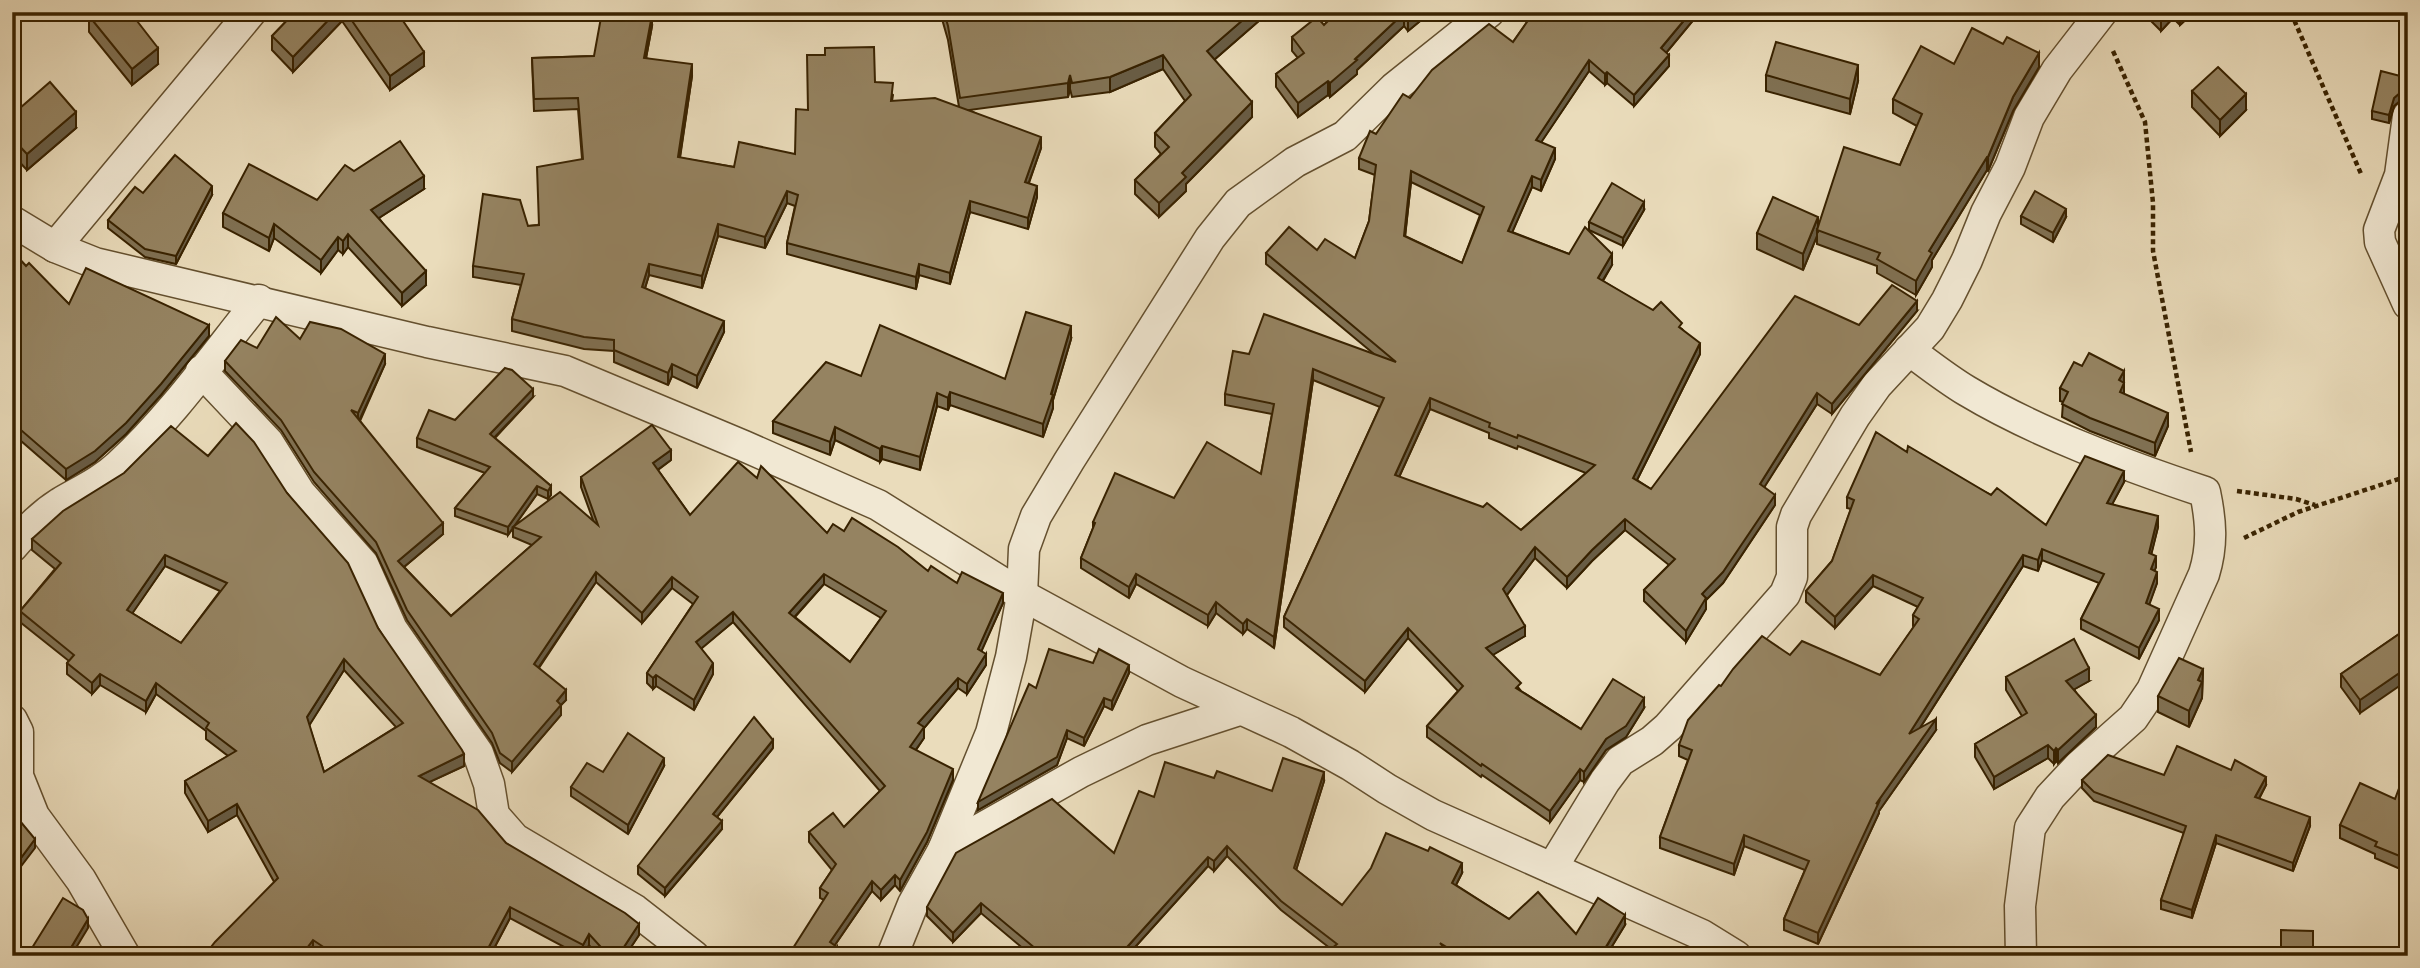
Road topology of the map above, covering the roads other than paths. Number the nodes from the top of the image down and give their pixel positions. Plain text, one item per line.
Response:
1 (251, 12) edge
2 (1489, 12) edge
3 (2097, 18) edge
4 (2408, 116) edge
5 (12, 221) edge
6 (55, 247) junction
7 (259, 300) junction
8 (2408, 304) edge
9 (1909, 350) junction
10 (201, 371) junction
11 (12, 547) edge
12 (1022, 594) junction
13 (1239, 710) junction
14 (12, 720) edge
15 (943, 850) junction
16 (1552, 868) junction
17 (125, 956) edge
18 (694, 956) edge
19 (892, 956) edge
20 (1736, 956) edge
21 (2021, 956) edge

1 - 6 street
2 - 12 street
3 - 9 street
4 - 8 street
5 - 6 street
6 - 7 street
7 - 10 street
7 - 12 street
9 - 16 street
9 - 21 street
10 - 11 street
10 - 18 street
12 - 13 street
12 - 15 street
13 - 15 street
13 - 16 street
14 - 17 street
15 - 19 street
16 - 20 street

